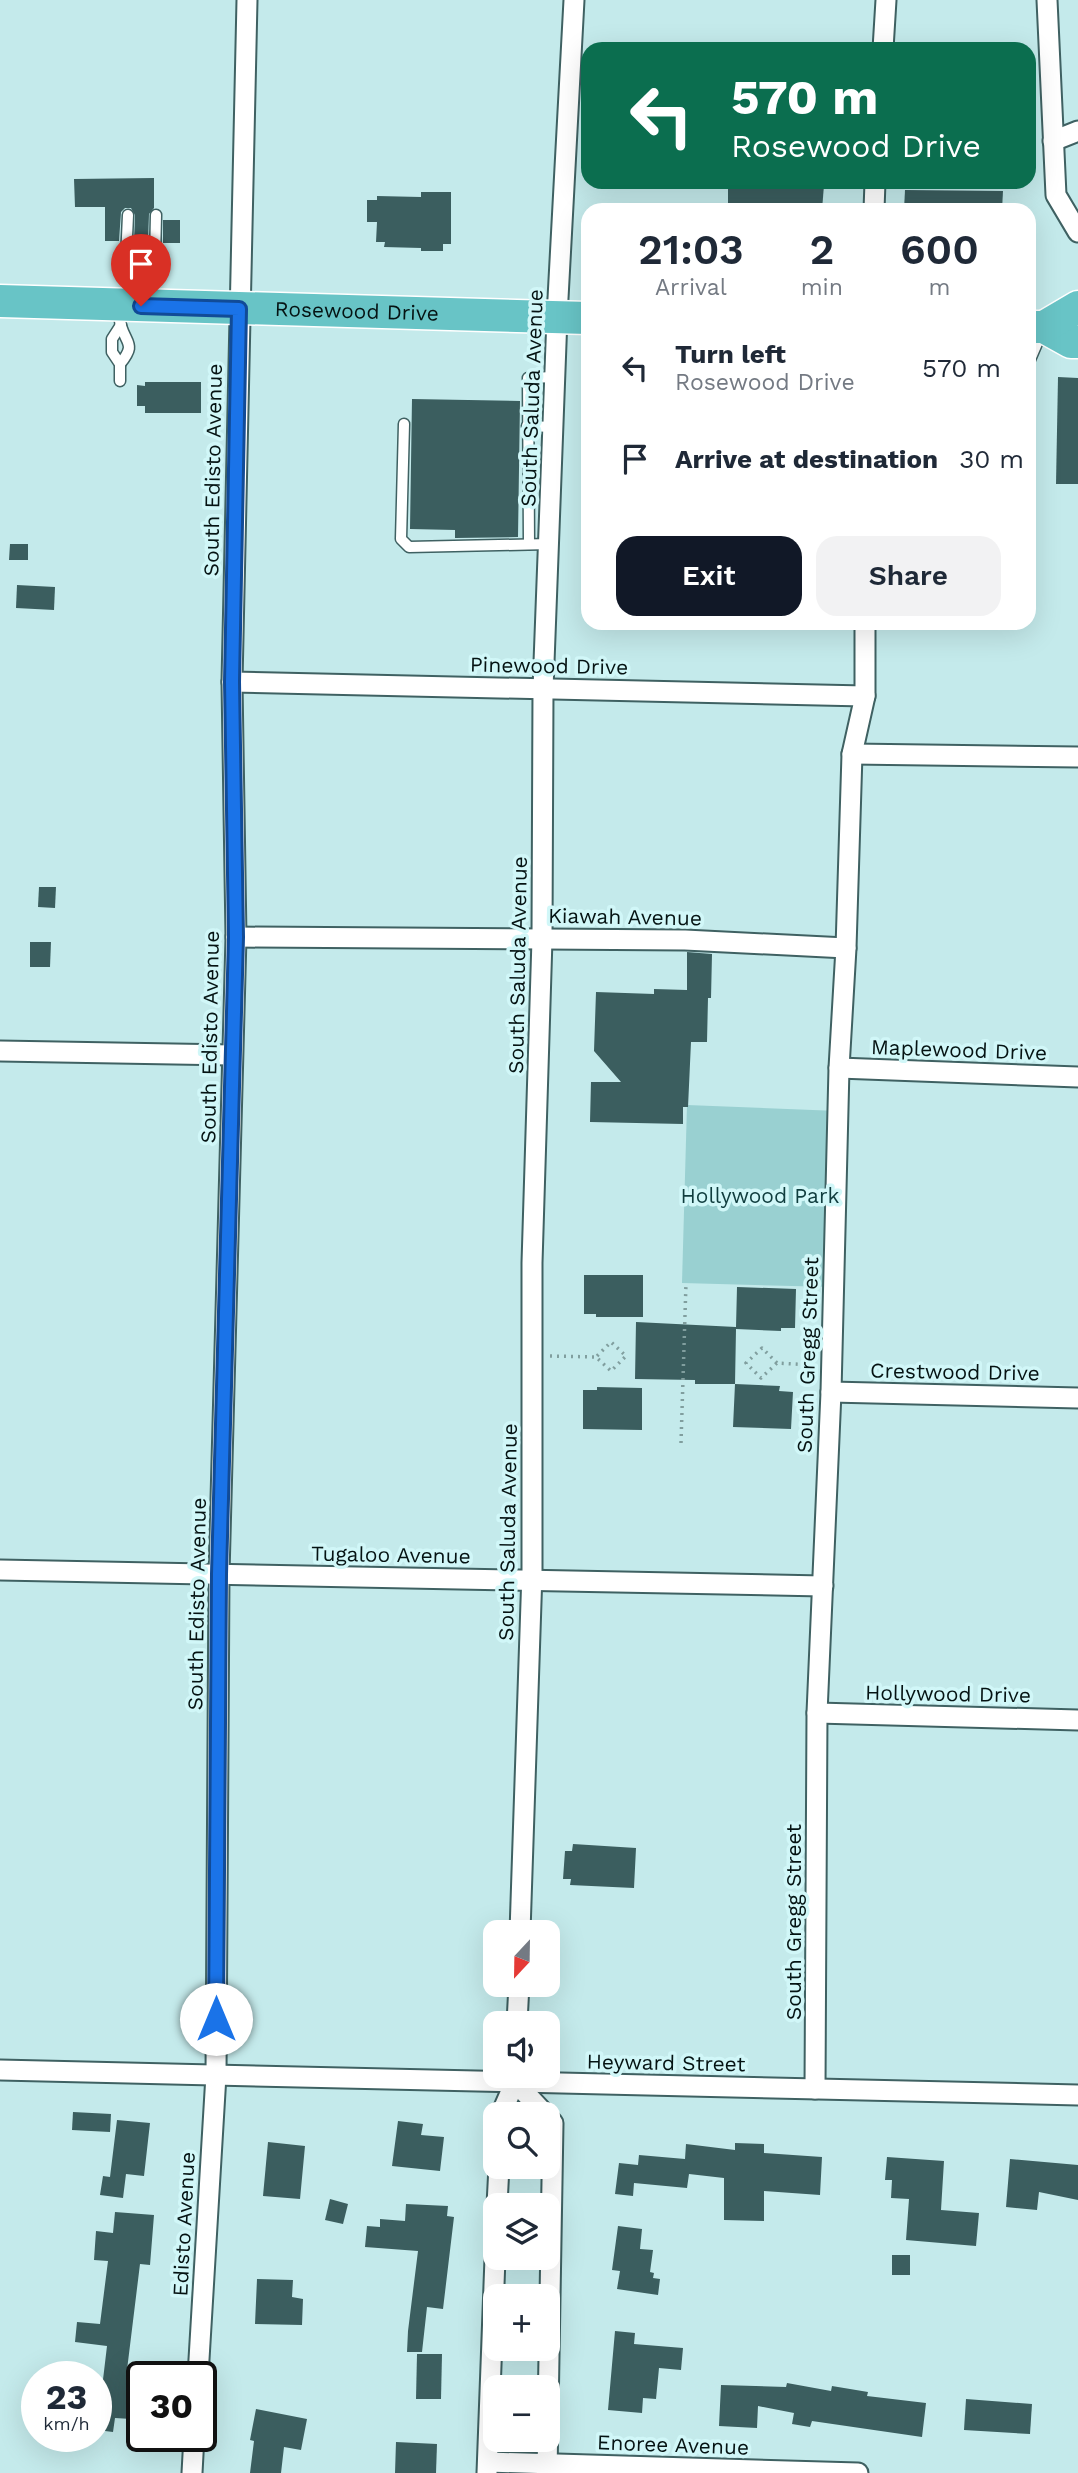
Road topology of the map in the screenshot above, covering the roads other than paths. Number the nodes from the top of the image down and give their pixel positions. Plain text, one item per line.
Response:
1 (247, 0) edge
2 (575, 0) edge
3 (887, 0) edge
4 (1047, 0) edge
5 (884, 42) edge
6 (1078, 131) edge
7 (1053, 141) junction
8 (128, 215) dead end
9 (156, 215) dead end
10 (1078, 232) edge
11 (126, 258) dead end
12 (155, 259) dead end
13 (0, 301) edge
14 (1078, 307) edge
15 (239, 309) junction
16 (120, 315) junction
17 (573, 318) edge
18 (1037, 327) edge
19 (1078, 342) edge
20 (555, 377) junction
21 (120, 381) dead end
22 (404, 424) dead end
23 (527, 426) junction
24 (553, 427) junction
25 (528, 487) junction
26 (551, 488) junction
27 (539, 544) junction
28 (865, 630) edge
29 (232, 682) junction
30 (543, 689) junction
31 (865, 695) junction
32 (852, 754) junction
33 (1078, 757) edge
34 (236, 937) junction
35 (542, 939) junction
36 (846, 948) junction
37 (0, 1051) edge
38 (232, 1055) junction
39 (839, 1068) junction
40 (1078, 1077) edge
41 (831, 1392) junction
42 (1078, 1398) edge
43 (0, 1570) edge
44 (219, 1574) junction
45 (532, 1580) junction
46 (823, 1586) junction
47 (817, 1713) junction
48 (1078, 1720) edge
49 (520, 1920) edge
50 (0, 2070) edge
51 (216, 2075) junction
52 (483, 2079) edge
53 (560, 2080) edge
54 (523, 2088) edge
55 (815, 2089) junction
56 (1078, 2095) edge
57 (535, 2102) edge
58 (552, 2179) edge
59 (495, 2270) edge
60 (199, 2361) edge
61 (193, 2452) edge
62 (487, 2467) edge
63 (548, 2468) edge
64 (192, 2473) edge
65 (858, 2473) edge

1 - 15 street, South Edisto Avenue
2 - 17 street, South Saluda Avenue
3 - 5 street
4 - 7 street
6 - 7 street
7 - 10 street
8 - 11 lane
9 - 12 lane
13 - 16 main road, Rosewood Drive
14 - 18 main road
15 - 16 main road, Rosewood Drive
15 - 17 main road, Rosewood Drive
15 - 29 street, South Edisto Avenue
16 - 21 lane
17 - 20 street, South Saluda Avenue
18 - 19 main road
20 - 23 lane
20 - 24 street, South Saluda Avenue
22 - 27 lane
23 - 24 lane
23 - 25 lane
24 - 26 street, South Saluda Avenue
25 - 26 lane
25 - 27 lane
26 - 27 street, South Saluda Avenue
27 - 30 street, South Saluda Avenue
28 - 31 street, South Gregg Street
29 - 30 street, Pinewood Drive
29 - 34 street, South Edisto Avenue
30 - 31 street, Pinewood Drive
30 - 35 street, South Saluda Avenue
31 - 32 street, South Gregg Street
32 - 33 street
32 - 36 street, South Gregg Street
34 - 35 street, Kiawah Avenue
34 - 38 street, South Edisto Avenue
35 - 36 street, Kiawah Avenue
35 - 45 street, South Saluda Avenue
36 - 39 street, South Gregg Street
37 - 38 street
38 - 44 street, South Edisto Avenue
39 - 40 street, Maplewood Drive
39 - 41 street, South Gregg Street
41 - 42 street, Crestwood Drive
41 - 46 street, South Gregg Street
43 - 44 street, Tugaloo Avenue
44 - 45 street, Tugaloo Avenue
44 - 51 street, South Edisto Avenue
45 - 46 street, Tugaloo Avenue
45 - 49 street, South Saluda Avenue
46 - 47 street, South Gregg Street
47 - 48 street, Hollywood Drive
47 - 55 street, South Gregg Street
50 - 51 street, Heyward Street
51 - 52 street, Heyward Street
51 - 60 street, Edisto Avenue
53 - 55 street, Heyward Street
54 - 57 street
55 - 56 street, Heyward Street
58 - 63 street
59 - 62 street
61 - 64 street
62 - 63 street, Enoree Avenue
63 - 65 street, Enoree Avenue

